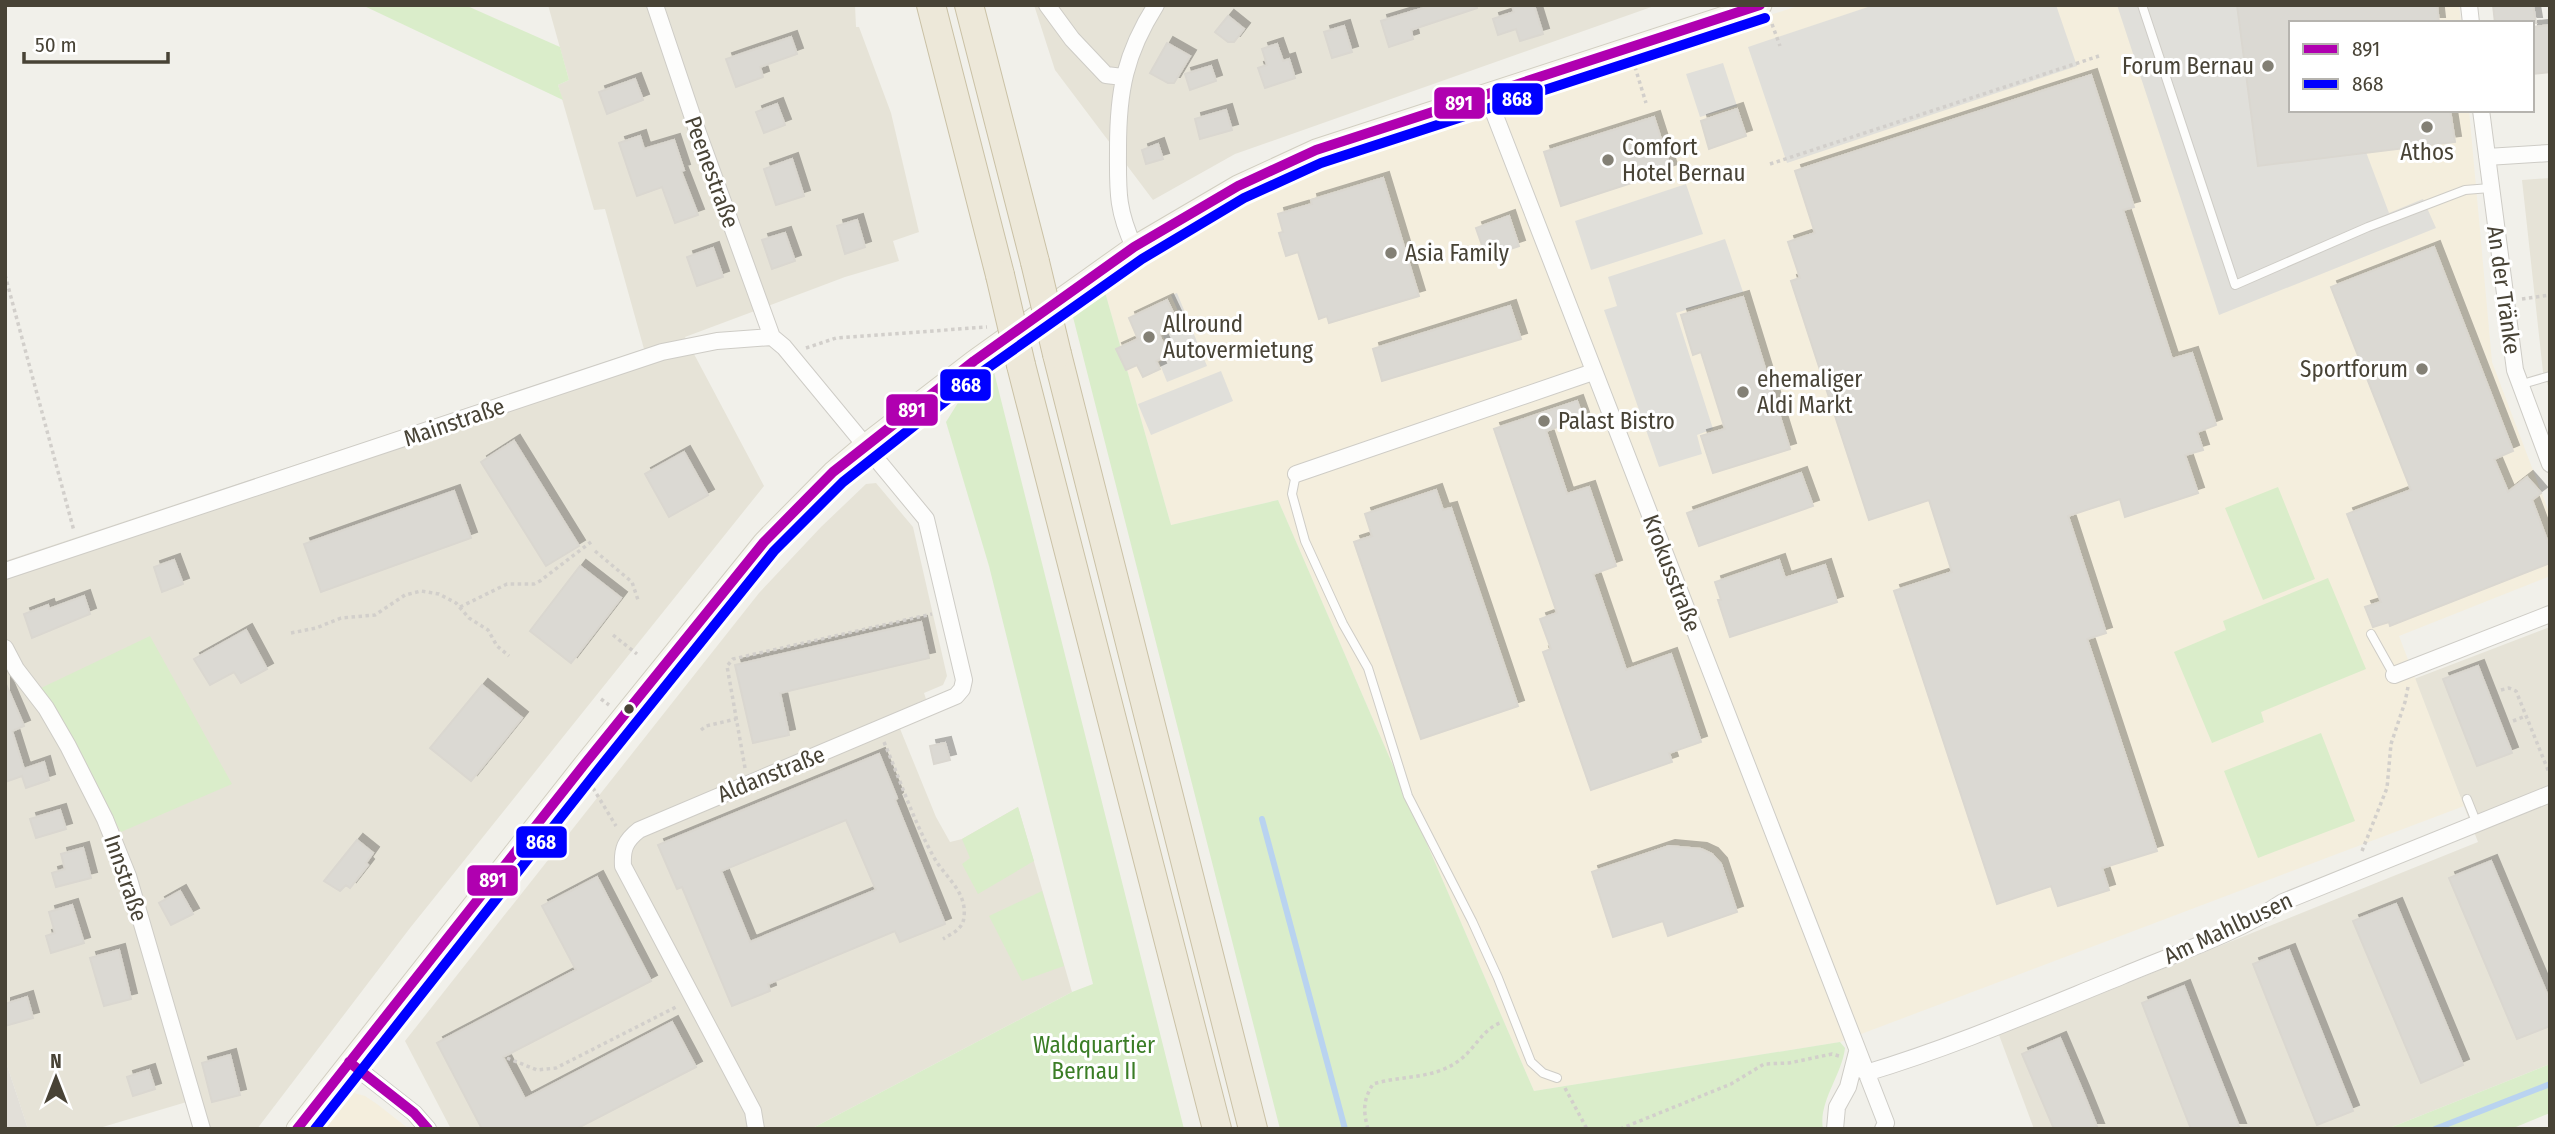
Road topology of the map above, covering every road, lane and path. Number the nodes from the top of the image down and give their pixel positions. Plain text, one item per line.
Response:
1 (655, 5) edge
2 (931, 5) edge
3 (970, 5) edge
4 (1047, 5) edge
5 (1156, 5) edge
6 (2142, 5) edge
7 (1767, 14) edge
8 (1780, 46) dead end
9 (2099, 56) dead end
10 (1634, 65) dead end
11 (1123, 77) junction
12 (1487, 95) junction
13 (1646, 103) dead end
14 (2481, 112) edge
15 (2550, 153) edge
16 (2487, 157) junction
17 (1770, 164) dead end
18 (2490, 188) junction
19 (1134, 247) junction
20 (5, 275) edge
21 (2550, 295) edge
22 (2506, 301) junction
23 (987, 327) dead end
24 (772, 337) junction
25 (789, 353) junction
26 (1593, 372) junction
27 (2550, 376) edge
28 (2519, 385) junction
29 (865, 445) junction
30 (2550, 464) edge
31 (1296, 474) joint
32 (591, 542) dead end
33 (78, 547) junction
34 (595, 551) dead end
35 (5, 571) edge
36 (638, 600) dead end
37 (460, 607) junction
38 (938, 612) dead end
39 (2550, 614) edge
40 (291, 633) dead end
41 (2371, 634) dead end
42 (613, 635) dead end
43 (5, 648) edge
44 (637, 654) dead end
45 (509, 656) dead end
46 (2410, 668) junction
47 (2394, 675) joint
48 (2501, 690) dead end
49 (2526, 716) junction
50 (736, 719) junction
51 (2513, 721) dead end
52 (701, 730) dead end
53 (883, 740) dead end
54 (2550, 775) edge
55 (747, 784) junction
56 (593, 788) dead end
57 (2549, 797) edge
58 (2467, 799) dead end
59 (2477, 824) junction
60 (616, 826) dead end
61 (2362, 870) junction
62 (943, 939) dead end
63 (684, 1004) dead end
64 (1513, 1018) junction
65 (1857, 1051) junction
66 (507, 1058) dead end
67 (349, 1062) junction
68 (1866, 1073) junction
69 (1557, 1078) joint
70 (202, 1129) edge
71 (297, 1129) edge
72 (428, 1129) edge
73 (756, 1129) edge
74 (1217, 1129) edge
75 (1253, 1129) edge
76 (1368, 1129) edge
77 (1587, 1129) edge
78 (1620, 1129) edge
79 (1835, 1129) edge
80 (1883, 1129) edge

1 - 24 street, Peenestraße
2 - 74 highway, bridge
3 - 75 highway, bridge
4 - 11 street
5 - 11 street
6 - 18 lane
7 - 8 path
7 - 12 main road
9 - 17 path
10 - 13 path
11 - 19 street
12 - 19 main road
12 - 26 street, Krokusstraße
14 - 16 street, An der Tränke
15 - 16 street
16 - 18 street, An der Tränke
18 - 22 street, An der Tränke
19 - 29 main road
20 - 33 path
21 - 22 path
22 - 28 street, An der Tränke
23 - 25 path
24 - 25 street
24 - 33 street, Mainstraße
25 - 29 street
26 - 31 street
26 - 65 street, Krokusstraße
27 - 28 lane
28 - 30 street, An der Tränke
29 - 55 street, Aldanstraße
29 - 67 main road
31 - 64 lane
32 - 37 path
33 - 35 street, Mainstraße
34 - 36 path
37 - 40 path
37 - 45 path
38 - 50 path
39 - 46 street
41 - 47 lane
42 - 44 path
43 - 70 street, Innstraße
46 - 47 street
46 - 61 path
48 - 49 path
49 - 51 path
49 - 54 path
50 - 52 path
50 - 55 path
53 - 62 path
55 - 73 street, Aldanstraße
56 - 60 path
57 - 59 street, Am Mahlbusen
58 - 59 lane
59 - 61 street, Am Mahlbusen
61 - 68 street, Am Mahlbusen
63 - 66 path
64 - 69 lane
64 - 76 path
65 - 68 street, Krokusstraße
65 - 78 path
65 - 79 street
67 - 71 main road
67 - 72 street
68 - 80 street, Krokusstraße
69 - 77 path

